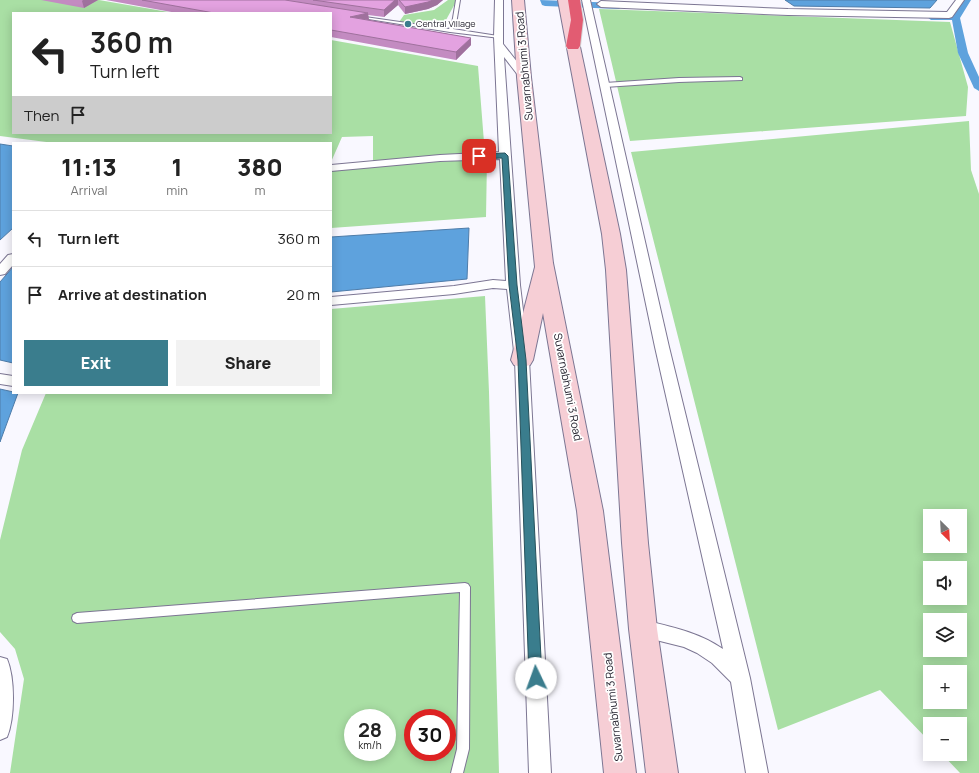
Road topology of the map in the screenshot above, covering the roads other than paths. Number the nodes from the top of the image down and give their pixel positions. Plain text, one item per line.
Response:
1 (458, 0) edge
2 (499, 0) edge
3 (518, 0) edge
4 (960, 0) edge
5 (605, 2) edge
6 (575, 4) edge
7 (749, 6) dead end
8 (355, 16) edge
9 (450, 31) junction
10 (498, 41) junction
11 (573, 46) joint
12 (524, 77) junction
13 (740, 78) dead end
14 (604, 85) junction
15 (505, 156) junction
16 (332, 168) edge
17 (12, 259) edge
18 (544, 262) junction
19 (0, 271) edge
20 (513, 285) junction
21 (332, 301) edge
22 (522, 360) junction
23 (0, 379) edge
24 (12, 381) edge
25 (77, 618) dead end
26 (643, 629) junction
27 (0, 666) edge
28 (740, 678) junction
29 (0, 730) edge
30 (457, 773) edge
31 (540, 773) edge
32 (620, 773) edge
33 (662, 773) edge
34 (757, 773) edge

1 - 9 lane
2 - 10 street
3 - 12 main road, Suvarnabhumi 3 Road
4 - 5 street
5 - 7 street
6 - 11 highway
6 - 14 street
8 - 9 lane
9 - 10 lane
10 - 12 street
10 - 15 street
11 - 26 main road
12 - 18 main road, Suvarnabhumi 3 Road
13 - 14 lane
14 - 28 street
15 - 16 street
15 - 20 street
17 - 19 street
18 - 22 main road
18 - 32 main road, Suvarnabhumi 3 Road
20 - 21 street
20 - 22 street
22 - 31 street
23 - 24 street
25 - 30 lane
26 - 28 street
26 - 33 main road
27 - 29 street
28 - 34 street

